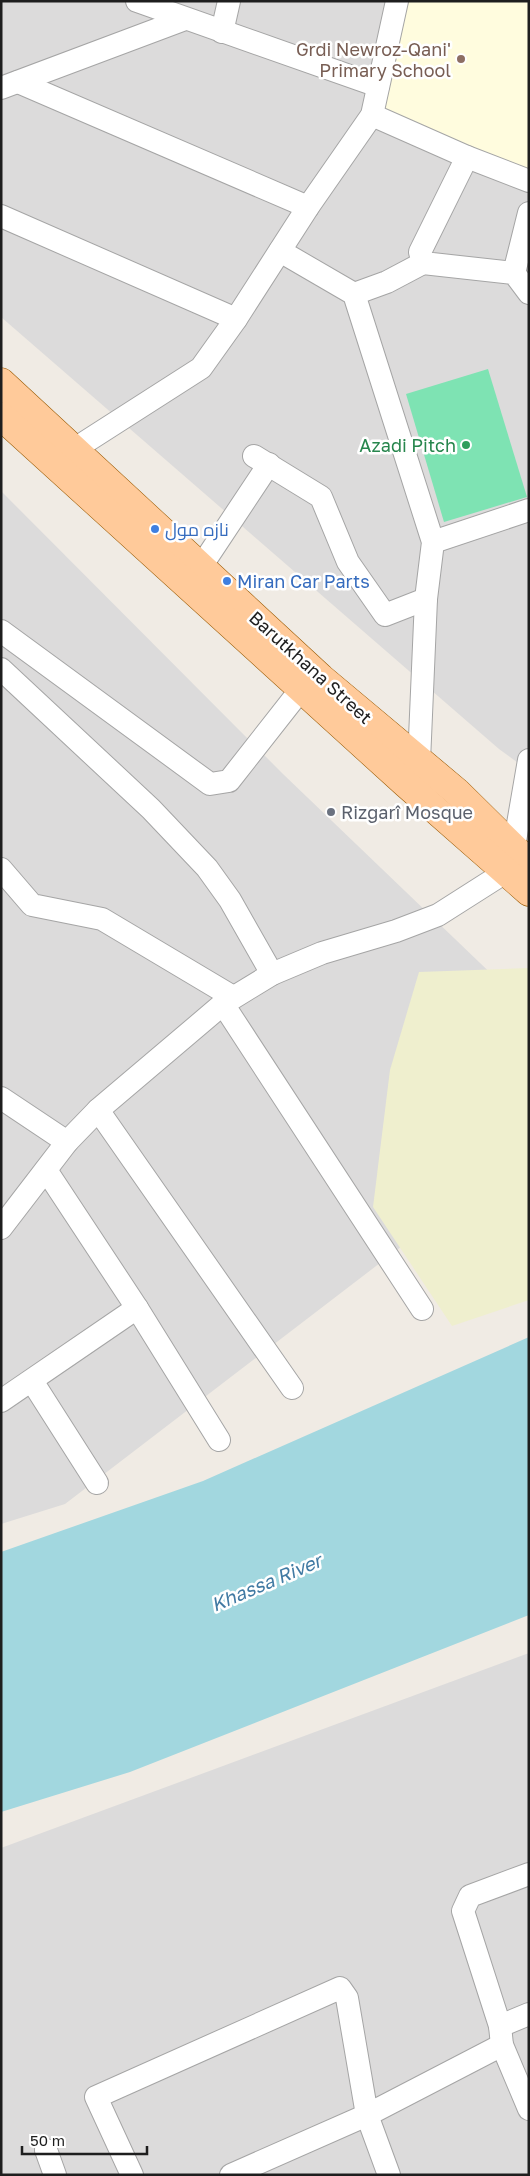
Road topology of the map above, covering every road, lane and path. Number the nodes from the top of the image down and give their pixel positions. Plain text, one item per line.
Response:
1 (137, 1) edge
2 (229, 1) edge
3 (397, 1) edge
4 (185, 19) junction
5 (222, 32) junction
6 (10, 85) edge
7 (378, 86) junction
8 (372, 115) junction
9 (466, 157) junction
10 (529, 181) edge
11 (308, 207) junction
12 (529, 213) edge
13 (1, 216) edge
14 (280, 251) junction
15 (423, 262) junction
16 (514, 273) junction
17 (529, 293) edge
18 (354, 294) junction
19 (236, 318) junction
20 (1, 382) edge
21 (1, 416) edge
22 (74, 450) junction
23 (529, 510) edge
24 (433, 542) junction
25 (200, 568) junction
26 (426, 599) junction
27 (1, 631) edge
28 (1, 669) edge
29 (302, 688) junction
30 (529, 760) edge
31 (419, 761) junction
32 (457, 792) junction
33 (439, 812) junction
34 (521, 857) edge
35 (1, 869) edge
36 (529, 892) edge
37 (272, 974) junction
38 (228, 1000) junction
39 (1, 1098) edge
40 (98, 1110) junction
41 (67, 1142) junction
42 (46, 1170) junction
43 (1, 1228) edge
44 (137, 1308) junction
45 (422, 1309) dead end
46 (32, 1380) junction
47 (292, 1388) dead end
48 (1, 1401) edge
49 (220, 1440) dead end
50 (97, 1483) dead end
51 (529, 1874) edge
52 (529, 2014) edge
53 (501, 2036) junction
54 (529, 2108) edge
55 (367, 2115) junction
56 (46, 2150) dead end
57 (126, 2173) edge
58 (55, 2175) edge
59 (231, 2175) edge
60 (388, 2175) edge

1 - 4 street
2 - 5 street
3 - 7 street
4 - 5 street
4 - 6 street
5 - 7 street
6 - 11 street
7 - 8 street
8 - 9 street
8 - 11 street
9 - 10 street
9 - 15 street
11 - 14 street
12 - 16 street
13 - 19 street
14 - 18 street
14 - 19 street
15 - 16 street
15 - 18 street
16 - 17 street
18 - 24 street
19 - 22 street
20 - 22 main road, Barutkhana Street
21 - 29 main road, Barutkhana Street
22 - 25 main road, Barutkhana Street
23 - 24 street
24 - 26 street
25 - 26 street
25 - 31 main road, Barutkhana Street
26 - 31 street
27 - 29 street
28 - 37 street
29 - 33 main road, Barutkhana Street
30 - 34 street
31 - 32 main road, Barutkhana Street
32 - 33 main road
32 - 34 main road, Barutkhana Street
33 - 34 main road, Barutkhana Street
34 - 36 main road
34 - 37 street
35 - 38 street
37 - 38 street
38 - 40 street
38 - 45 street
39 - 41 street
40 - 41 street
40 - 47 street
41 - 42 street
42 - 43 street
42 - 44 street
44 - 46 street
44 - 49 street
46 - 48 street
46 - 50 street
51 - 53 street
52 - 53 street
53 - 54 street
53 - 55 street
55 - 57 street
55 - 59 street
55 - 60 street
56 - 58 street

